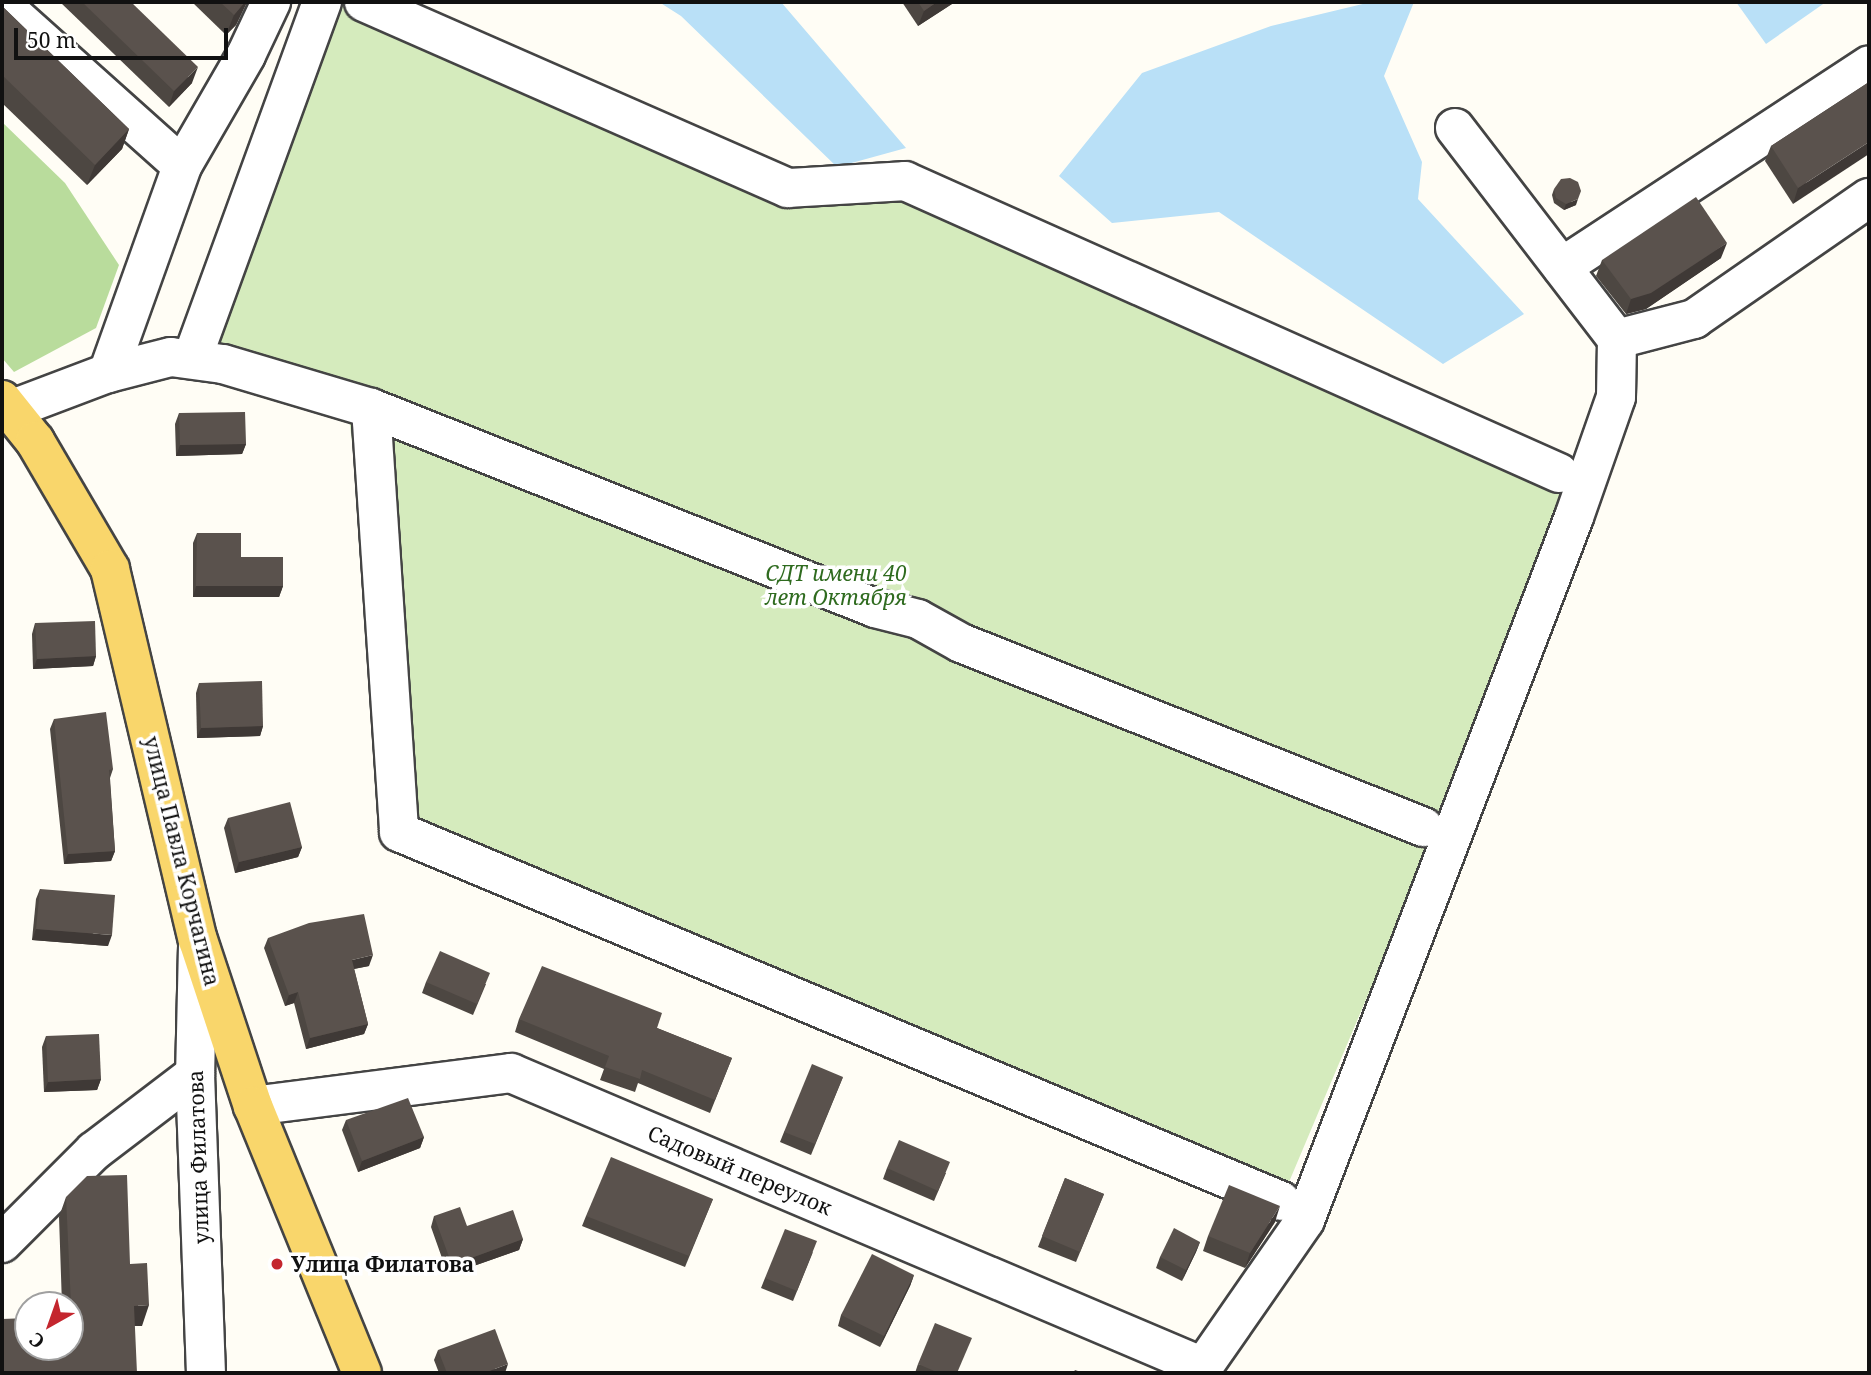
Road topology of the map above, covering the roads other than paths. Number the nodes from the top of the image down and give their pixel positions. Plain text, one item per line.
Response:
1 (271, 2) edge
2 (322, 2) edge
3 (364, 2) edge
4 (2, 5) edge
5 (1869, 65) edge
6 (1455, 128) dead end
7 (182, 166) junction
8 (1869, 198) edge
9 (1562, 267) junction
10 (1617, 339) junction
11 (192, 359) junction
12 (108, 373) junction
13 (4, 407) edge
14 (371, 408) junction
15 (1559, 473) dead end
16 (1424, 827) dead end
17 (198, 940) junction
18 (196, 1088) junction
19 (251, 1099) junction
20 (1282, 1201) dead end
21 (2, 1243) edge
22 (1203, 1370) edge
23 (206, 1373) edge
24 (362, 1373) edge

1 - 7 street
2 - 11 street
3 - 15 street
4 - 7 street
5 - 9 street
6 - 9 street
7 - 12 street
8 - 10 street
9 - 10 street
10 - 22 street
11 - 12 street
11 - 14 street
12 - 13 street
13 - 17 main road, улица Павла Корчагина
14 - 16 street
14 - 20 street
17 - 18 street, улица Филатова
17 - 19 main road, улица Павла Корчагина
18 - 19 street, Садовый переулок
18 - 21 street
18 - 23 street, улица Филатова
19 - 22 street, Садовый переулок
19 - 24 main road, улица Павла Корчагина

